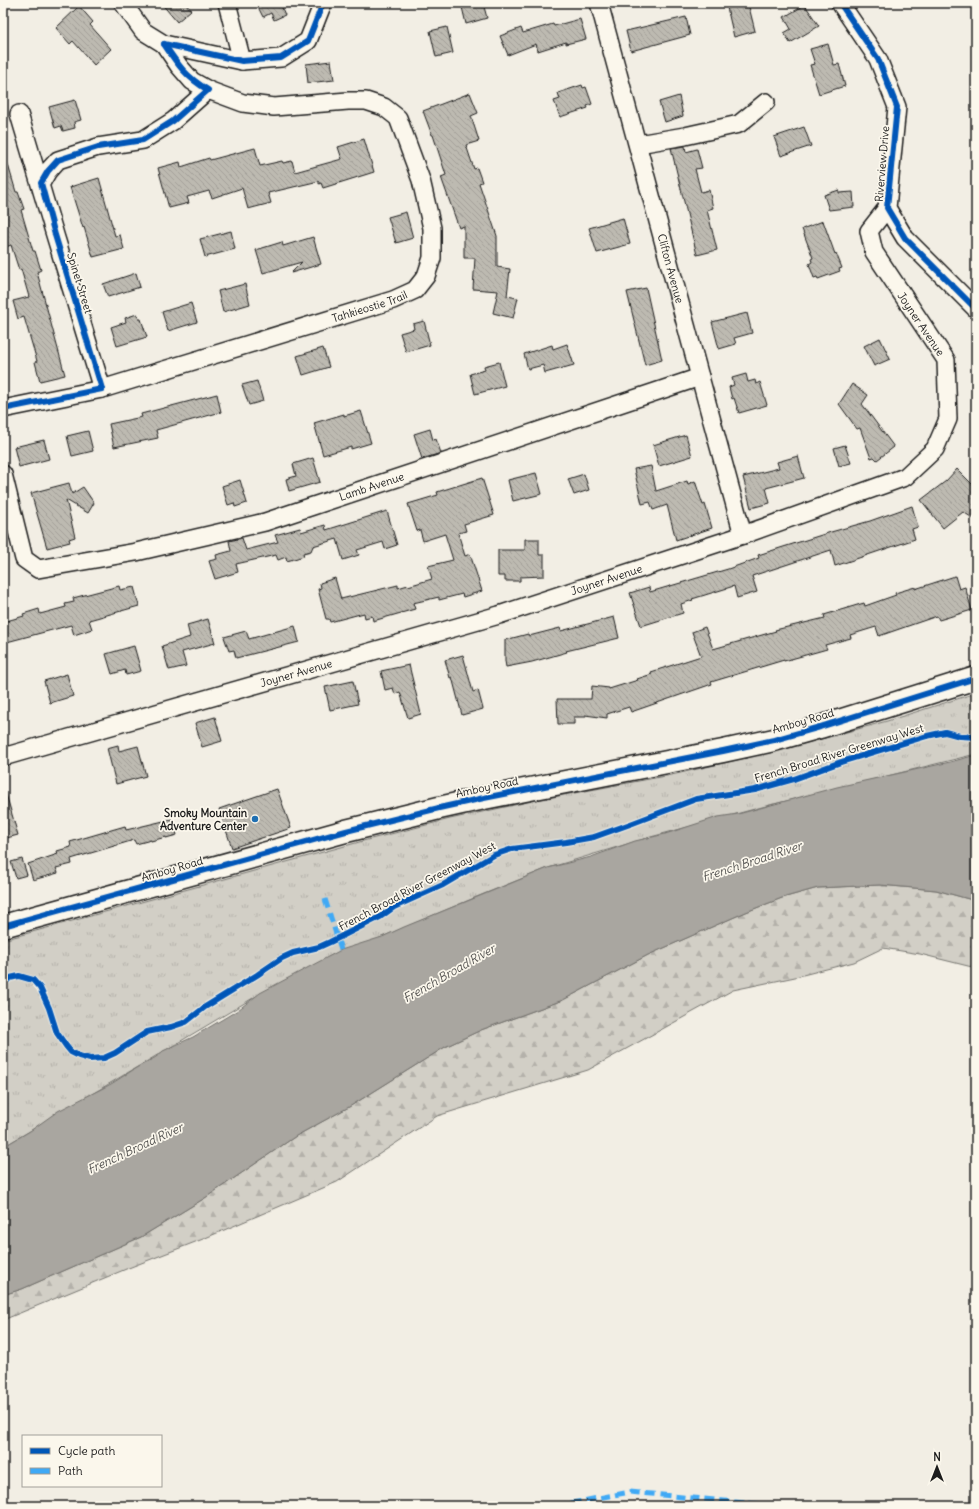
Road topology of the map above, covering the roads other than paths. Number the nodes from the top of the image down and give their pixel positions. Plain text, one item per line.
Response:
1 (123, 3) edge
2 (227, 3) edge
3 (323, 3) edge
4 (600, 3) edge
5 (840, 3) edge
6 (164, 44) junction
7 (242, 61) junction
8 (208, 90) junction
9 (766, 102) dead end
10 (20, 114) dead end
11 (638, 144) junction
12 (41, 183) junction
13 (887, 208) junction
14 (976, 309) edge
15 (700, 377) junction
16 (102, 389) junction
17 (3, 409) edge
18 (3, 474) edge
19 (743, 535) junction
20 (976, 678) edge
21 (3, 757) edge
22 (3, 926) edge

1 - 6 street
2 - 7 street
3 - 7 street
4 - 11 street, Clifton Avenue
5 - 13 street, Riverview Drive
6 - 7 street
6 - 8 street, Tahkieostie Trail
8 - 12 street
8 - 16 street, Tahkieostie Trail
9 - 11 street
10 - 12 street, Spinet Street
11 - 15 street, Clifton Avenue
12 - 16 street, Spinet Street
13 - 14 street, Riverview Drive
13 - 19 street, Joyner Avenue
15 - 18 street, Lamb Avenue
15 - 19 street, Clifton Avenue
16 - 17 street, Tahkieostie Trail
19 - 21 street, Joyner Avenue
20 - 22 main road, Amboy Road

